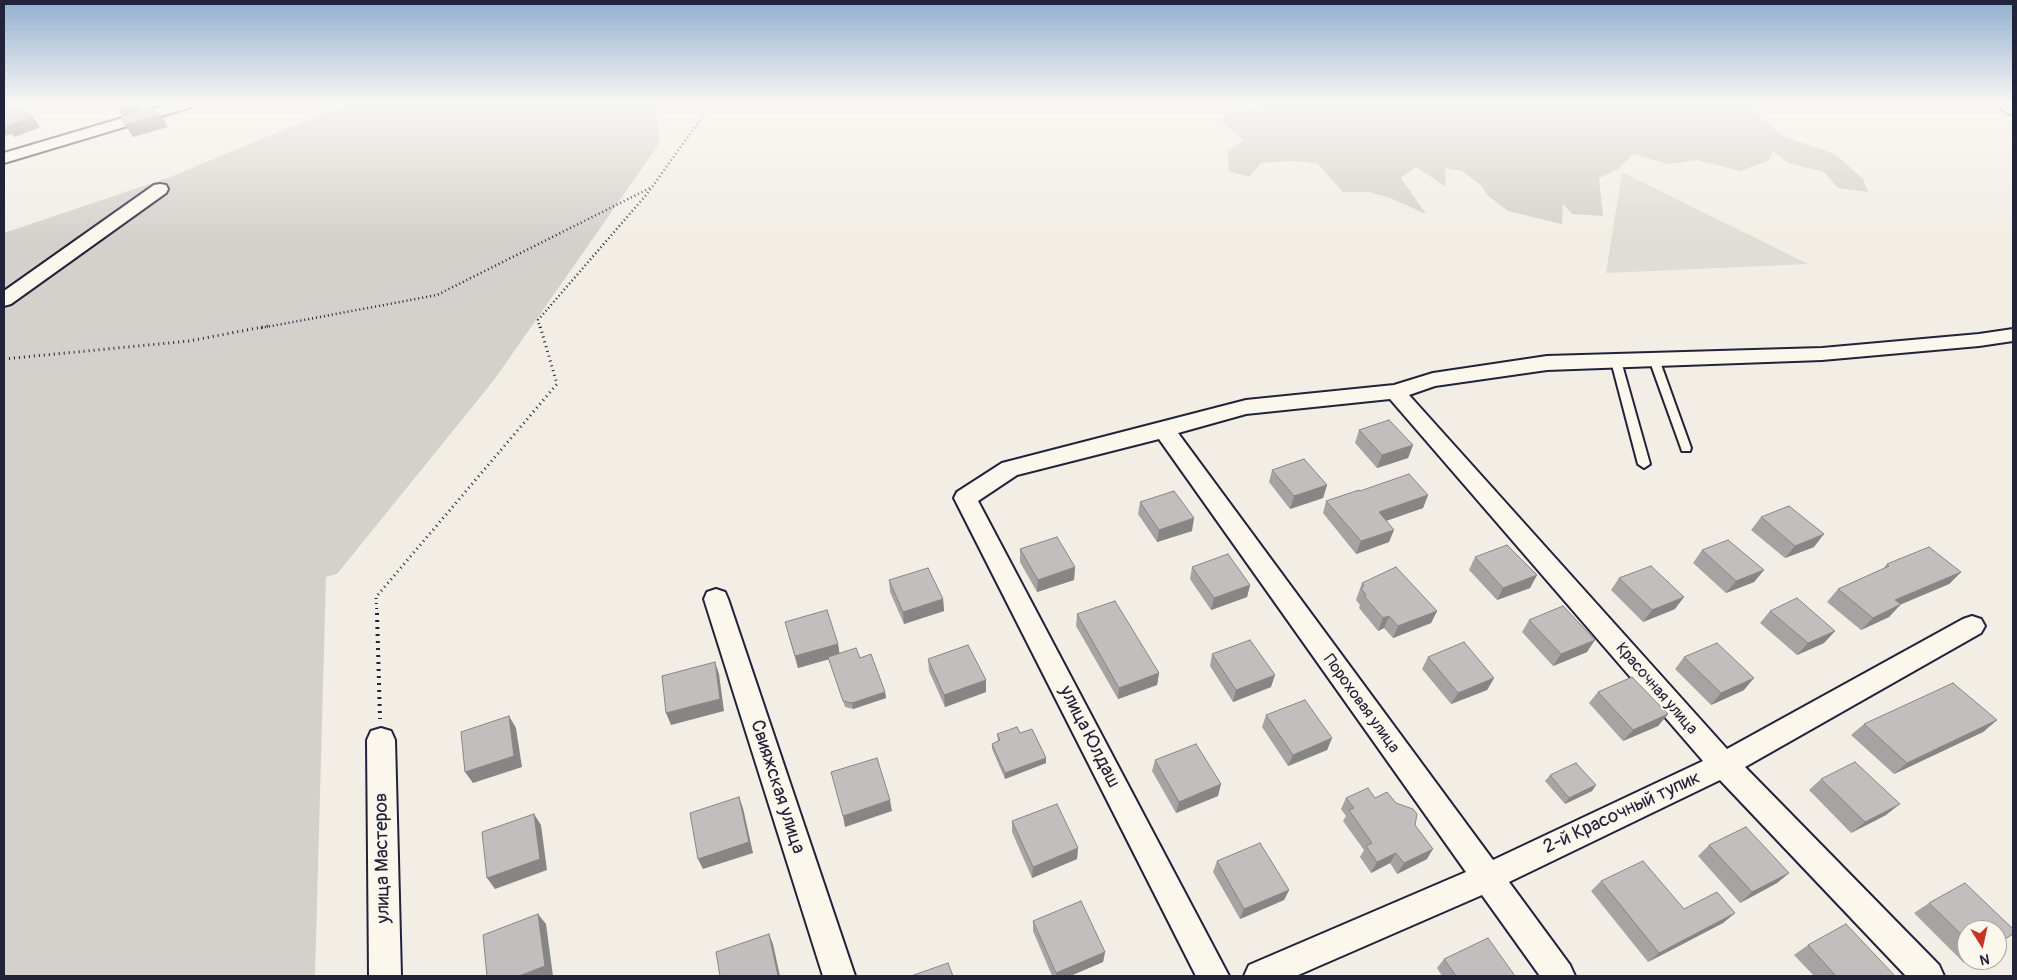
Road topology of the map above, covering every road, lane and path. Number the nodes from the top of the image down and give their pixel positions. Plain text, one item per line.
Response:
1 (32, 150) edge
2 (679, 150) edge
3 (4, 158) edge
4 (652, 187) junction
5 (160, 189) dead end
6 (4, 300) edge
7 (2013, 335) edge
8 (4, 359) edge
9 (1654, 360) junction
10 (1616, 361) junction
11 (1395, 392) junction
12 (1164, 430) junction
13 (1686, 448) dead end
14 (1644, 464) dead end
15 (716, 598) dead end
16 (1972, 626) dead end
17 (381, 740) joint
18 (1724, 765) junction
19 (1486, 878) junction
20 (384, 976) edge
21 (839, 976) edge
22 (1213, 976) edge
23 (1260, 976) edge
24 (1558, 976) edge
25 (1928, 976) edge

1 - 3 street
2 - 4 path
4 - 8 path
4 - 17 path
5 - 6 street
7 - 9 street
9 - 10 street
9 - 13 lane
10 - 11 street
10 - 14 lane
11 - 12 street
11 - 18 street, Красочная улица
12 - 19 street, Пороховая улица
12 - 22 street, улица Юлдаш
15 - 21 street, Свияжская улица
16 - 18 street, 2-й Красочный тупик
17 - 20 street, улица Мастеров
18 - 19 street, 2-й Красочный тупик
18 - 25 street, Красочная улица
19 - 23 street, 2-й Красочный тупик
19 - 24 street, Пороховая улица

